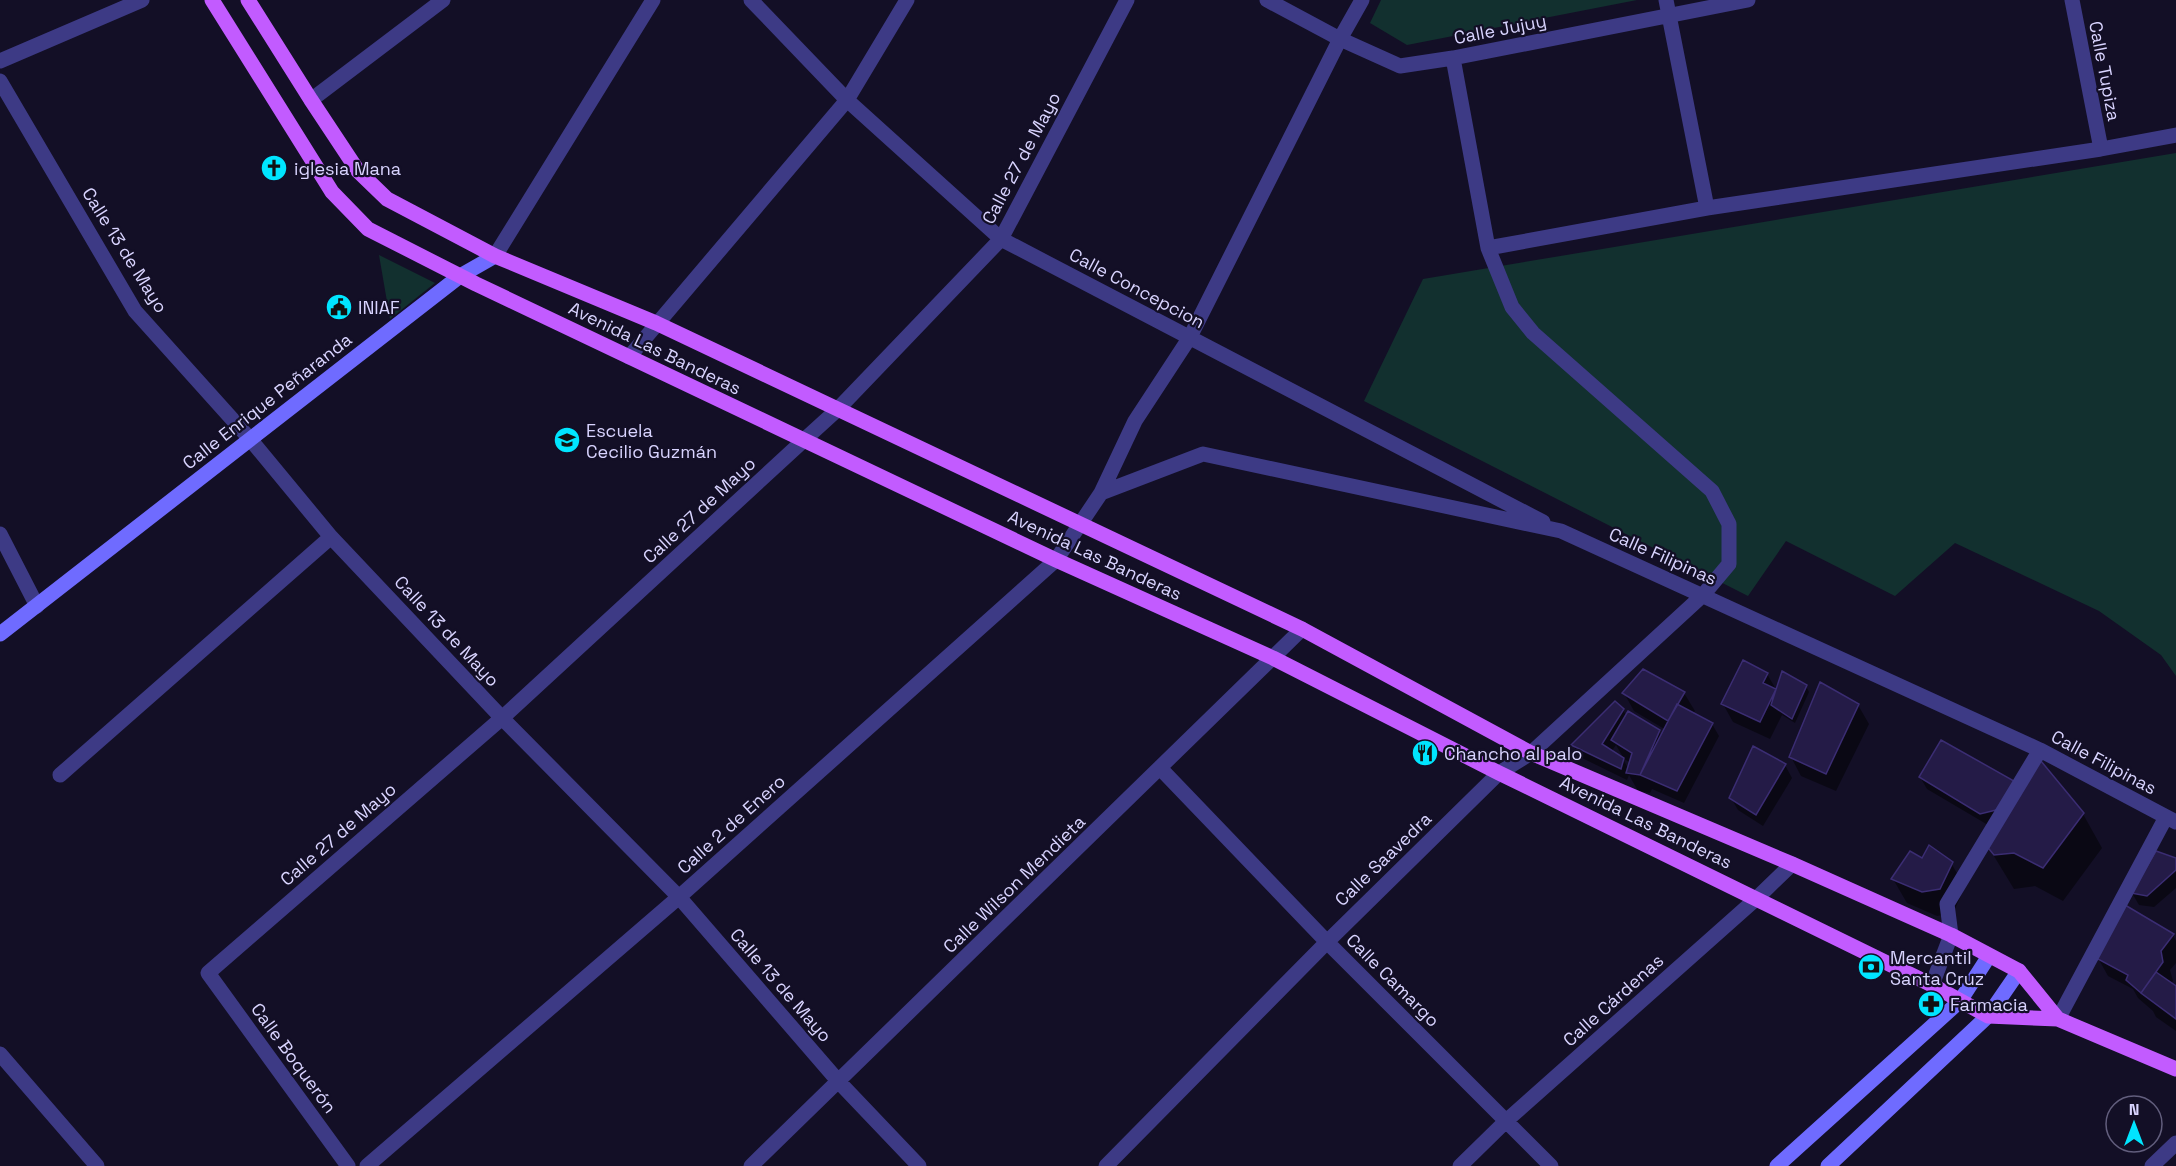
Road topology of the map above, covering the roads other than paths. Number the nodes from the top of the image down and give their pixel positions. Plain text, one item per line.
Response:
1 (142, 0) edge
2 (212, 0) edge
3 (248, 0) edge
4 (443, 0) edge
5 (653, 0) edge
6 (751, 0) edge
7 (907, 0) edge
8 (1127, 0) edge
9 (1267, 0) edge
10 (1362, 0) edge
11 (1748, 0) edge
12 (2072, 0) edge
13 (1668, 8) edge
14 (1340, 39) junction
15 (1453, 58) junction
16 (0, 61) edge
17 (0, 81) edge
18 (310, 100) junction
19 (847, 100) junction
20 (2176, 135) edge
21 (2101, 149) junction
22 (1707, 208) junction
23 (1001, 238) junction
24 (1488, 248) junction
25 (495, 256) junction
26 (460, 276) junction
27 (656, 323) junction
28 (1190, 337) junction
29 (629, 357) junction
30 (837, 410) junction
31 (250, 439) junction
32 (804, 440) junction
33 (1101, 493) junction
34 (1081, 524) junction
35 (1561, 531) junction
36 (0, 534) edge
37 (332, 537) junction
38 (1056, 560) junction
39 (1703, 595) junction
40 (37, 606) junction
41 (1302, 629) junction
42 (0, 634) edge
43 (1273, 658) junction
44 (502, 718) junction
45 (2040, 750) junction
46 (1531, 753) junction
47 (1160, 768) junction
48 (1499, 773) junction
49 (60, 775) dead end
50 (2171, 820) edge
51 (1792, 864) junction
52 (679, 897) junction
53 (1757, 898) junction
54 (1951, 935) junction
55 (1326, 942) junction
56 (1989, 956) junction
57 (2019, 971) junction
58 (208, 973) joint
59 (1932, 985) junction
60 (1960, 1001) junction
61 (1988, 1016) junction
62 (2058, 1018) junction
63 (0, 1054) edge
64 (2176, 1069) edge
65 (839, 1082) junction
66 (1506, 1120) junction
67 (2176, 1143) edge
68 (97, 1166) edge
69 (348, 1166) edge
70 (367, 1166) edge
71 (751, 1166) edge
72 (919, 1166) edge
73 (1106, 1166) edge
74 (1460, 1166) edge
75 (1551, 1166) edge
76 (1777, 1166) edge
77 (1828, 1166) edge
78 (2152, 1166) edge

1 - 16 street
2 - 26 main road, Avenida Las Banderas
3 - 18 main road, Avenida Las Banderas
4 - 18 street
5 - 25 street, Calle Enrique Peñaranda
6 - 19 street, Calle Concepcion
7 - 19 street
8 - 23 street, Calle 27 de Mayo
9 - 14 street
10 - 14 street, Calle 2 de Enero
11 - 13 street, Calle Jujuy
12 - 21 street, Calle Tupiza
13 - 15 street, Calle Jujuy
13 - 22 street
14 - 15 street, Calle Jujuy
14 - 28 street, Calle 2 de Enero
15 - 24 street, Calle Saavedra
17 - 31 street, Calle 13 de Mayo
18 - 25 main road, Avenida Las Banderas
19 - 23 street, Calle Concepcion
19 - 27 street
20 - 21 street
21 - 22 street
22 - 24 street
23 - 28 street, Calle Concepcion
23 - 30 street, Calle 27 de Mayo
24 - 39 street, Calle Saavedra
25 - 26 street, Calle Enrique Peñaranda
25 - 27 main road, Avenida Las Banderas
26 - 29 main road, Avenida Las Banderas
26 - 31 street, Calle Enrique Peñaranda
27 - 29 street
27 - 30 main road, Avenida Las Banderas
28 - 33 street, Calle 2 de Enero
28 - 35 street, Calle Concepcion
29 - 32 main road, Avenida Las Banderas
30 - 32 street, Calle 27 de Mayo
30 - 34 main road, Avenida Las Banderas
31 - 37 street, Calle 13 de Mayo
31 - 40 street, Calle Enrique Peñaranda
32 - 38 main road, Avenida Las Banderas
32 - 44 street, Calle 27 de Mayo
33 - 34 street, Calle 2 de Enero
33 - 35 street, Calle Filipinas
34 - 38 street, Calle 2 de Enero
34 - 41 main road, Avenida Las Banderas
35 - 39 street, Calle Filipinas
36 - 40 street
37 - 44 street, Calle 13 de Mayo
37 - 49 street
38 - 43 main road, Avenida Las Banderas
38 - 52 street, Calle 2 de Enero
39 - 45 street, Calle Filipinas
39 - 46 street, Calle Saavedra
40 - 42 street, Calle Enrique Peñaranda
41 - 43 street, Calle Wilson Mendieta
41 - 46 main road, Avenida Las Banderas
43 - 47 street, Calle Wilson Mendieta
43 - 48 main road, Avenida Las Banderas
44 - 52 street, Calle 13 de Mayo
44 - 58 street, Calle 27 de Mayo
45 - 50 street, Calle Filipinas
45 - 54 street
46 - 48 street, Calle Saavedra
46 - 51 main road, Avenida Las Banderas
47 - 55 street, Calle Camargo
47 - 65 street, Calle Wilson Mendieta
48 - 53 main road, Avenida Las Banderas
48 - 55 street, Calle Saavedra
50 - 62 street
51 - 53 street, Calle Cárdenas
51 - 54 main road, Avenida Las Banderas
52 - 65 street, Calle 13 de Mayo
52 - 70 street, Calle 2 de Enero
53 - 59 main road, Avenida Las Banderas
53 - 66 street, Calle Cárdenas
54 - 56 main road, Avenida Las Banderas
54 - 59 street
55 - 66 street, Calle Camargo
55 - 73 street, Calle Saavedra
56 - 57 main road, Avenida Las Banderas
56 - 60 street
57 - 61 street
57 - 62 main road, Avenida Las Banderas
58 - 69 street, Calle Boquerón
59 - 60 main road, Avenida Las Banderas
60 - 61 main road, Avenida Las Banderas
60 - 76 street
61 - 62 main road, Avenida Las Banderas
61 - 77 street
62 - 64 main road, Avenida Las Banderas
63 - 68 street
65 - 71 street, Calle Wilson Mendieta
65 - 72 street, Calle 13 de Mayo
66 - 74 street, Calle Cárdenas
66 - 75 street, Calle Camargo
67 - 78 street

